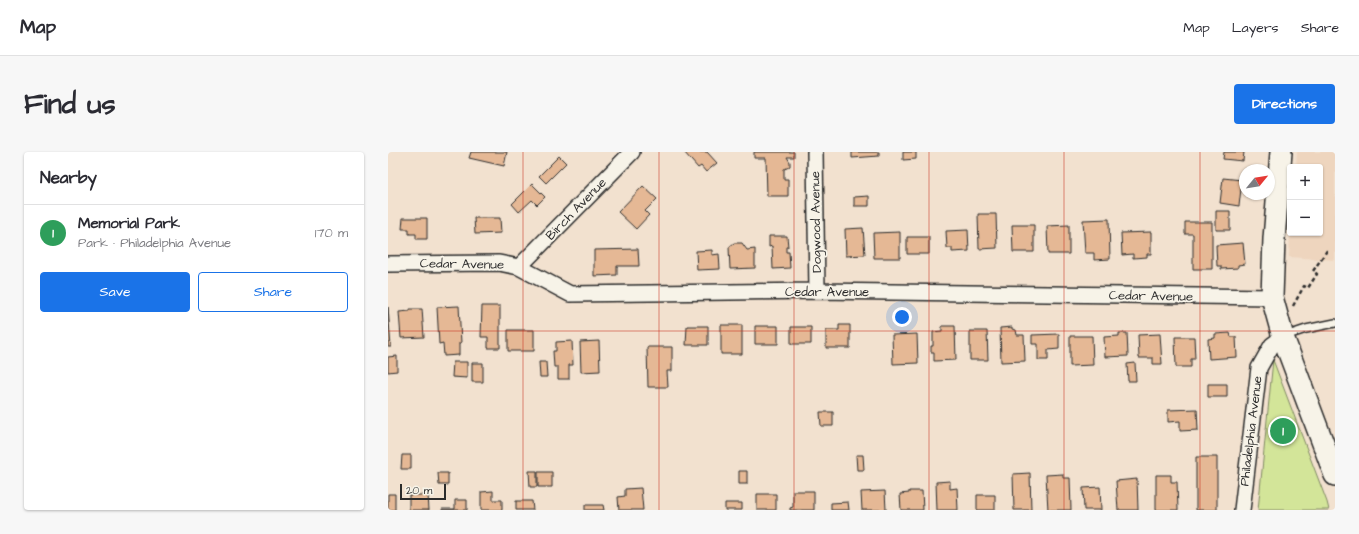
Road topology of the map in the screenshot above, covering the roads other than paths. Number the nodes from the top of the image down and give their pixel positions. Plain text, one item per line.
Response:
1 (632, 152) edge
2 (815, 152) edge
3 (1281, 152) edge
4 (388, 264) edge
5 (519, 267) junction
6 (817, 291) junction
7 (1272, 297) junction
8 (1335, 323) edge
9 (1283, 337) junction
10 (1335, 474) edge
11 (1242, 510) edge

1 - 5 street, Birch Avenue
2 - 6 street, Dogwood Avenue
3 - 7 main road
4 - 5 street, Cedar Avenue
5 - 6 street, Cedar Avenue
6 - 7 street, Cedar Avenue
7 - 9 main road
8 - 9 lane
9 - 10 main road
9 - 11 street, Philadelphia Avenue

